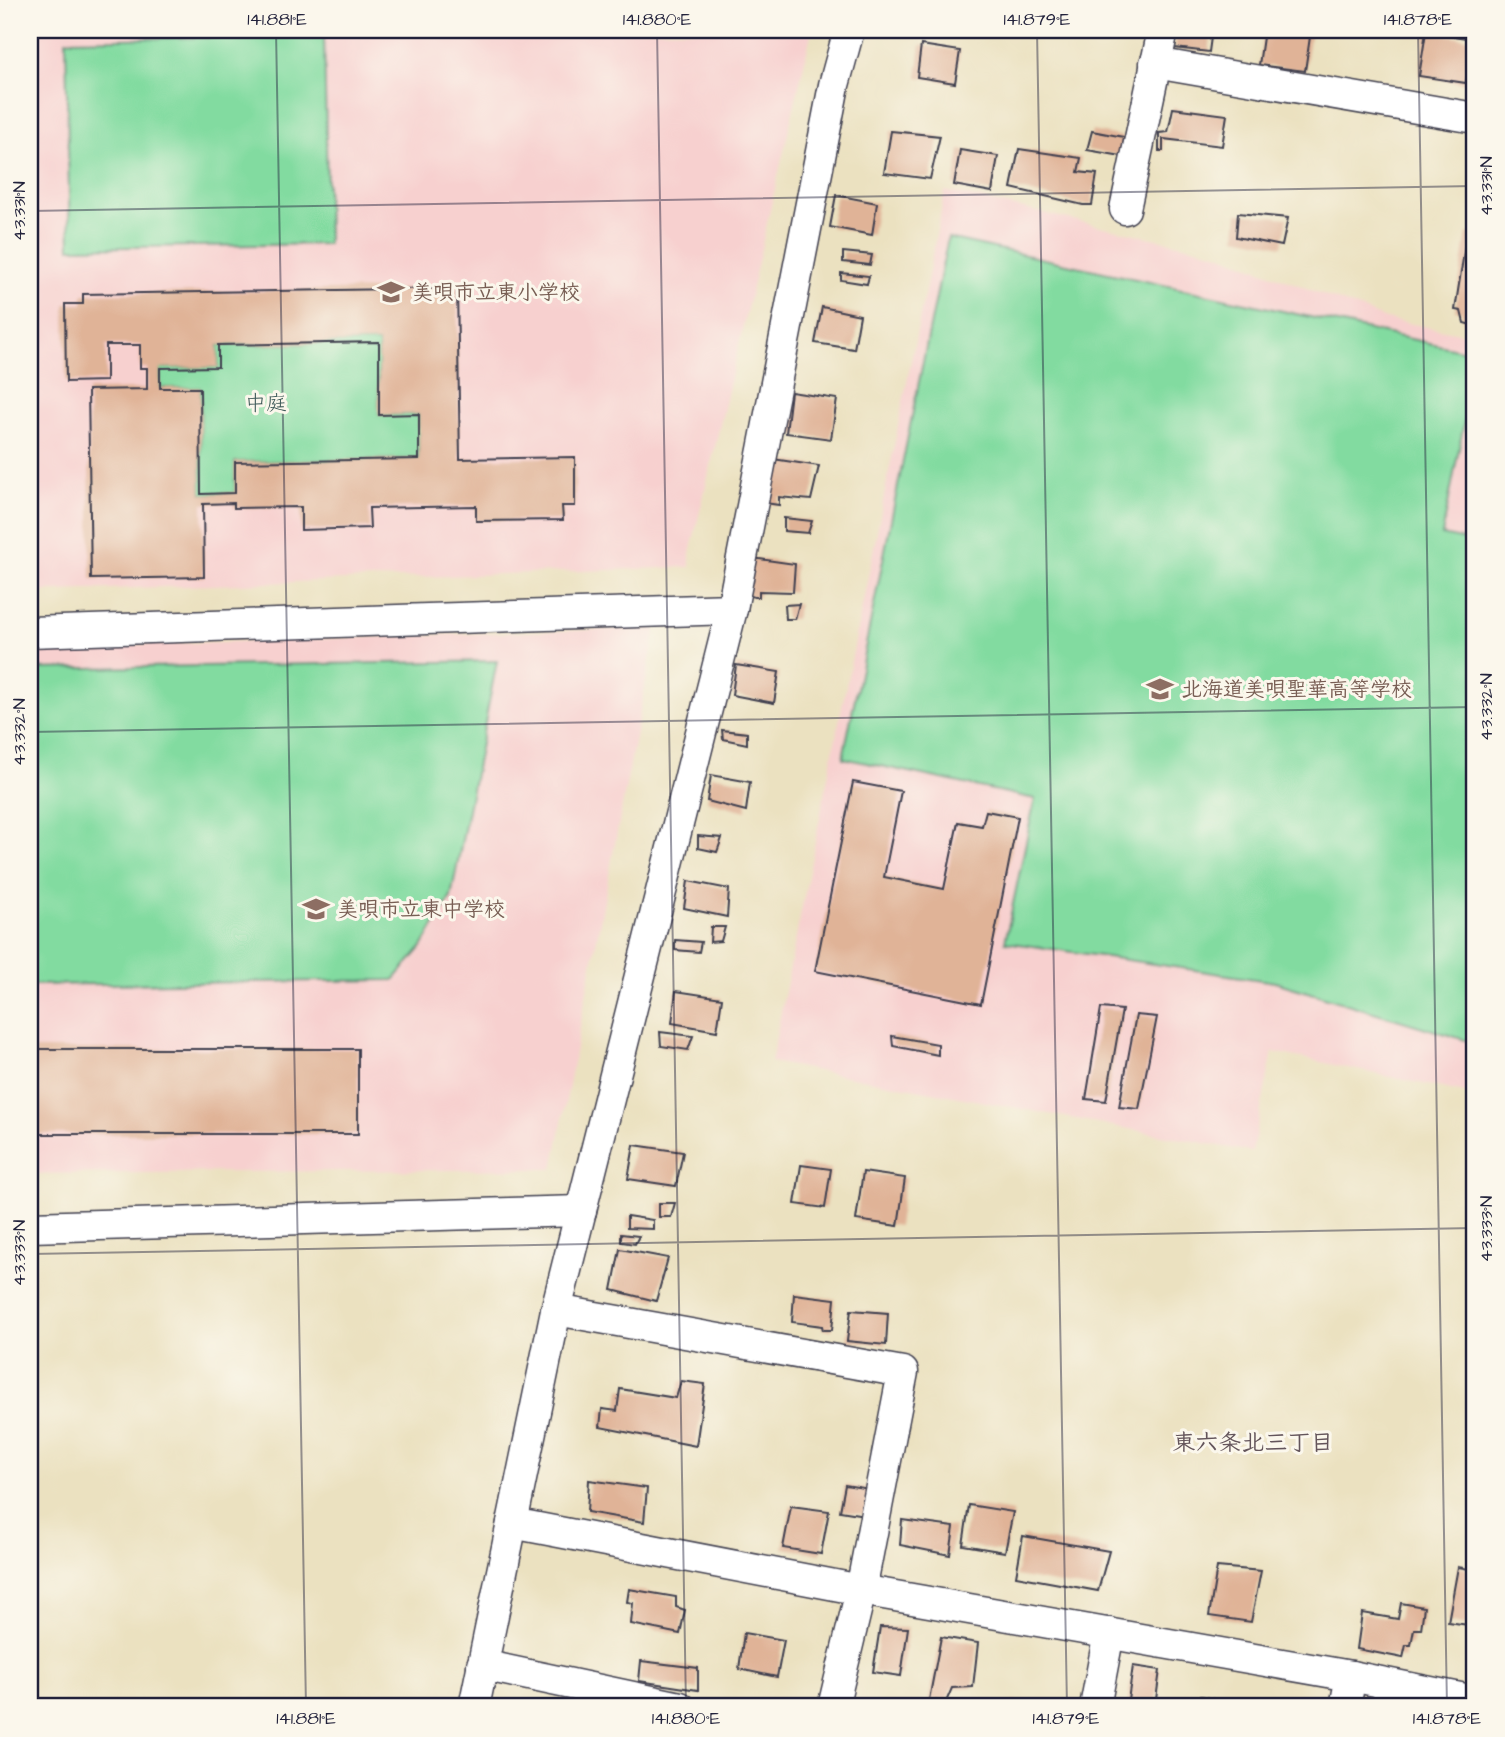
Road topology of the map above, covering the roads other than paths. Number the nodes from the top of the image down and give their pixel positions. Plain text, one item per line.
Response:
1 (849, 30) edge
2 (1163, 30) edge
3 (1155, 63) junction
4 (1475, 118) edge
5 (1125, 209) dead end
6 (732, 609) junction
7 (30, 632) edge
8 (581, 1211) junction
9 (30, 1227) edge
10 (556, 1310) junction
11 (512, 1524) junction
12 (861, 1590) junction
13 (1109, 1633) junction
14 (482, 1665) junction
15 (1351, 1676) junction
16 (1475, 1701) edge
17 (474, 1707) edge
18 (680, 1707) edge
19 (833, 1707) edge
20 (1095, 1707) edge
21 (1345, 1707) edge

1 - 6 street
2 - 3 street
3 - 4 street
3 - 5 street
6 - 7 street
6 - 8 street
8 - 9 street
8 - 10 street
10 - 11 street
10 - 12 street
11 - 12 street
11 - 14 street
12 - 13 street
12 - 19 street
13 - 15 street
13 - 20 street
14 - 17 street
14 - 18 street
15 - 16 street
15 - 21 street

